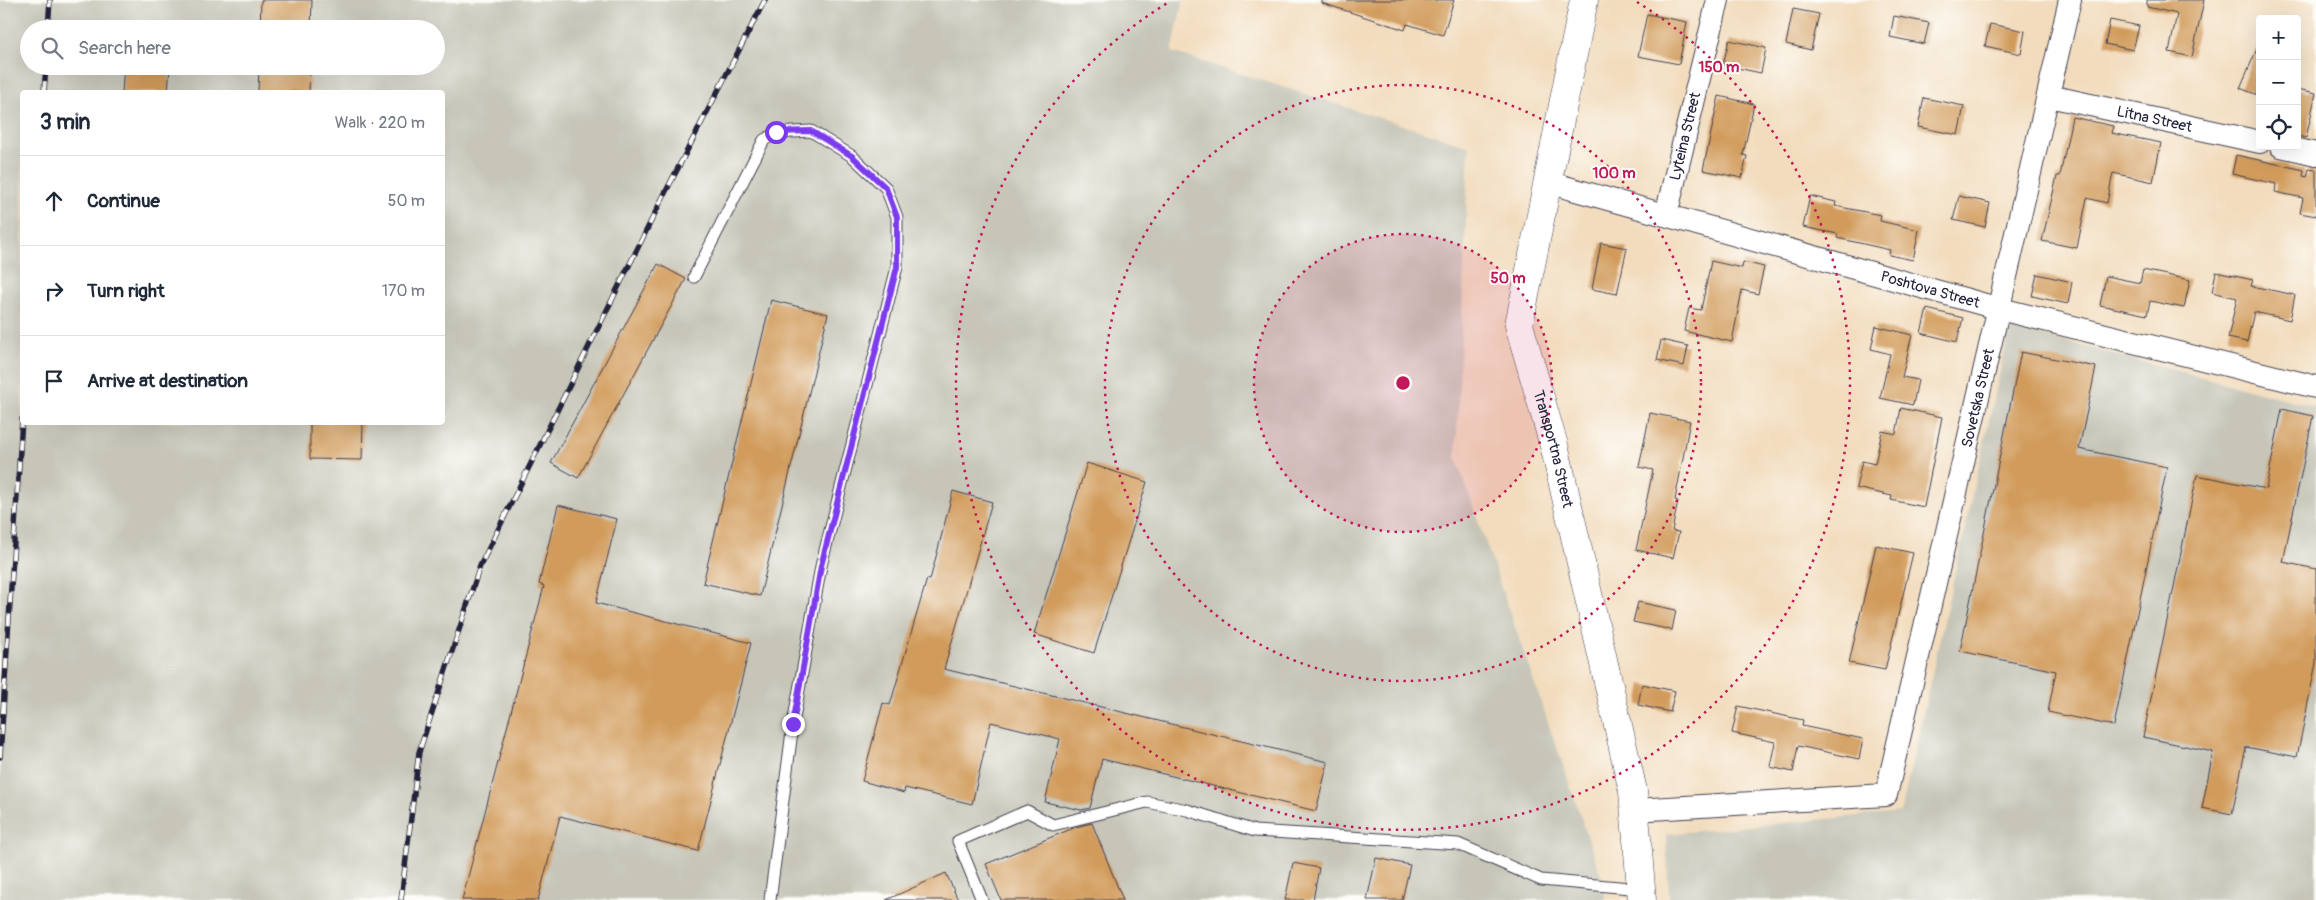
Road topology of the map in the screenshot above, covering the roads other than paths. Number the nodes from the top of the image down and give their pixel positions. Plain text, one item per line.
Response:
1 (1584, 0) edge
2 (1718, 0) edge
3 (2070, 0) edge
4 (2049, 96) junction
5 (2256, 141) edge
6 (2298, 150) edge
7 (2316, 154) edge
8 (1547, 182) junction
9 (1666, 215) junction
10 (694, 277) dead end
11 (2000, 309) junction
12 (2316, 387) edge
13 (1634, 810) junction
14 (1642, 894) edge
15 (770, 900) edge
16 (982, 900) edge

1 - 8 street, Transportna Street
2 - 9 street, Lyteina Street
3 - 4 street, Sovetska Street
4 - 5 street, Litna Street
4 - 11 street, Sovetska Street
6 - 7 street
8 - 9 street, Poshtova Street
8 - 13 street, Transportna Street
9 - 11 street, Poshtova Street
10 - 15 lane
11 - 12 street, Poshtova Street
11 - 13 street, Sovetska Street
13 - 14 street, Transportna Street
14 - 16 lane

